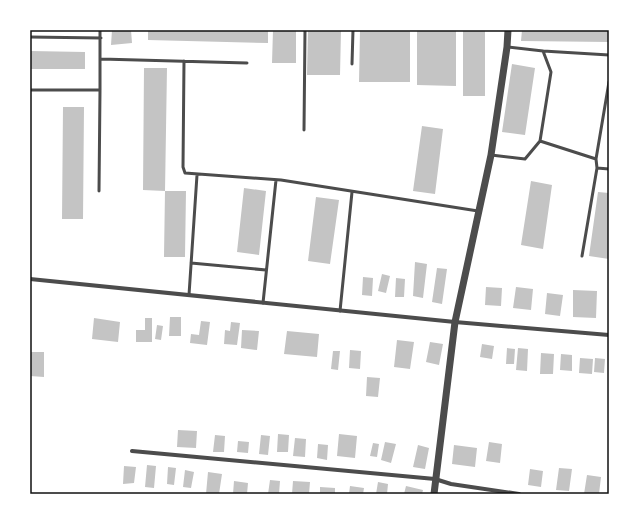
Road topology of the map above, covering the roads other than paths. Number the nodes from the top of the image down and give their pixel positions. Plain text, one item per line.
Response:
1 (100, 30) edge
2 (305, 30) edge
3 (353, 30) edge
4 (508, 30) edge
5 (30, 38) edge
6 (100, 38) junction
7 (507, 47) junction
8 (543, 51) junction
9 (609, 55) edge
10 (101, 59) junction
11 (184, 61) junction
12 (247, 63) dead end
13 (352, 64) dead end
14 (609, 82) edge
15 (30, 90) edge
16 (100, 90) junction
17 (304, 130) dead end
18 (540, 141) junction
19 (491, 155) junction
20 (596, 159) junction
21 (597, 168) junction
22 (609, 169) edge
23 (197, 175) junction
24 (276, 180) junction
25 (99, 192) dead end
26 (352, 192) junction
27 (478, 212) junction
28 (582, 256) dead end
29 (191, 263) junction
30 (266, 270) junction
31 (30, 280) edge
32 (189, 296) junction
33 (263, 303) junction
34 (340, 311) junction
35 (455, 322) junction
36 (609, 335) edge
37 (132, 451) dead end
38 (435, 479) junction
39 (434, 494) edge
40 (519, 494) edge

1 - 6 lane
2 - 17 lane
3 - 13 lane
4 - 7 street
5 - 6 lane
6 - 10 lane
7 - 8 lane
7 - 19 street
8 - 9 lane
8 - 18 lane
10 - 11 lane
10 - 16 lane
11 - 12 lane
11 - 23 lane
14 - 20 lane
15 - 16 lane
16 - 25 lane
18 - 19 lane
18 - 20 lane
19 - 27 street
20 - 21 lane
21 - 22 lane
21 - 28 lane
23 - 24 lane
23 - 29 lane
24 - 26 lane
24 - 30 lane
26 - 27 lane
26 - 34 lane
27 - 35 street
29 - 30 lane
29 - 32 lane
30 - 33 lane
31 - 32 street
32 - 33 street
33 - 34 street
34 - 35 street
35 - 36 street
35 - 38 street
37 - 38 street
38 - 39 street
38 - 40 street

